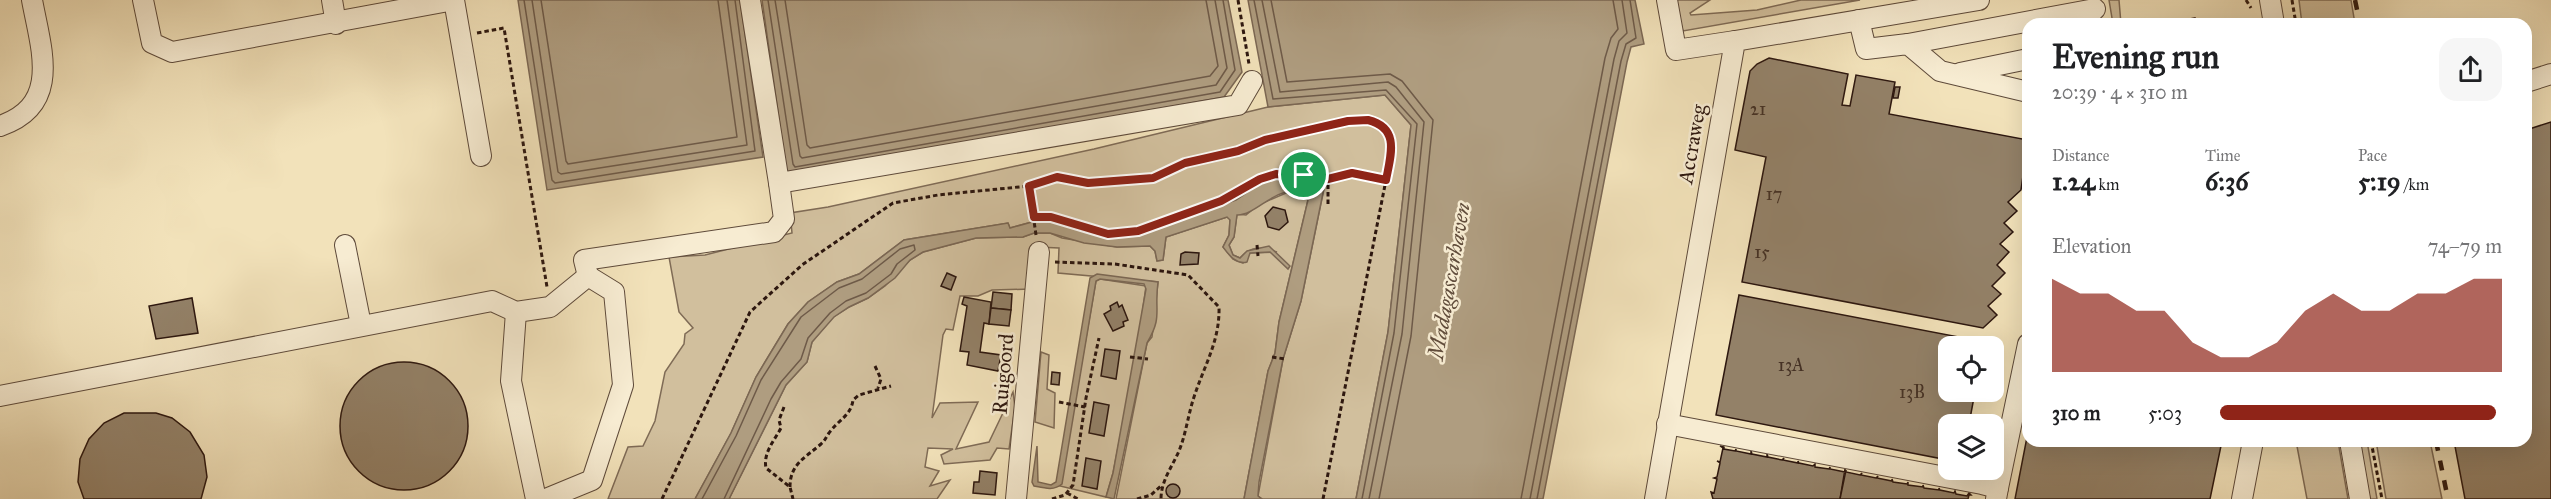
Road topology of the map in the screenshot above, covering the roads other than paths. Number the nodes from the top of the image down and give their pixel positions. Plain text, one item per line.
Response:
1 (32, 0) edge
2 (143, 0) edge
3 (332, 0) edge
4 (454, 0) edge
5 (750, 0) edge
6 (1667, 0) edge
7 (1979, 0) edge
8 (2270, 0) edge
9 (2095, 11) edge
10 (2055, 18) edge
11 (2273, 18) edge
12 (1859, 20) junction
13 (336, 24) junction
14 (2022, 24) edge
15 (1735, 40) junction
16 (1908, 44) junction
17 (2022, 60) edge
18 (1954, 74) junction
19 (2551, 74) edge
20 (2532, 80) edge
21 (1252, 81) road end
22 (2022, 91) edge
23 (0, 126) edge
24 (481, 156) dead end
25 (779, 183) junction
26 (345, 245) dead end
27 (1038, 251) road end
28 (588, 276) junction
29 (516, 312) junction
30 (361, 325) junction
31 (2022, 373) edge
32 (0, 396) edge
33 (1667, 424) junction
34 (2252, 447) edge
35 (2351, 447) edge
36 (1997, 494) edge
37 (536, 499) edge
38 (546, 499) edge
39 (1016, 499) edge
40 (1655, 499) edge
41 (2242, 499) edge
42 (2360, 499) edge

1 - 23 street
2 - 13 street
3 - 13 street
4 - 13 street
4 - 24 street
5 - 25 street
6 - 15 street
7 - 12 street
8 - 11 street
9 - 10 street
12 - 15 street
12 - 16 street
14 - 16 street
15 - 33 street, Accraweg
16 - 18 street
17 - 18 street
18 - 22 street
19 - 20 street
21 - 25 street
25 - 28 street
26 - 30 street
27 - 39 street, Ruigoord
28 - 29 street
28 - 38 street
29 - 30 street
29 - 37 street
30 - 32 street
31 - 36 street
33 - 36 street
33 - 40 street, Accraweg
34 - 41 street
35 - 42 street

